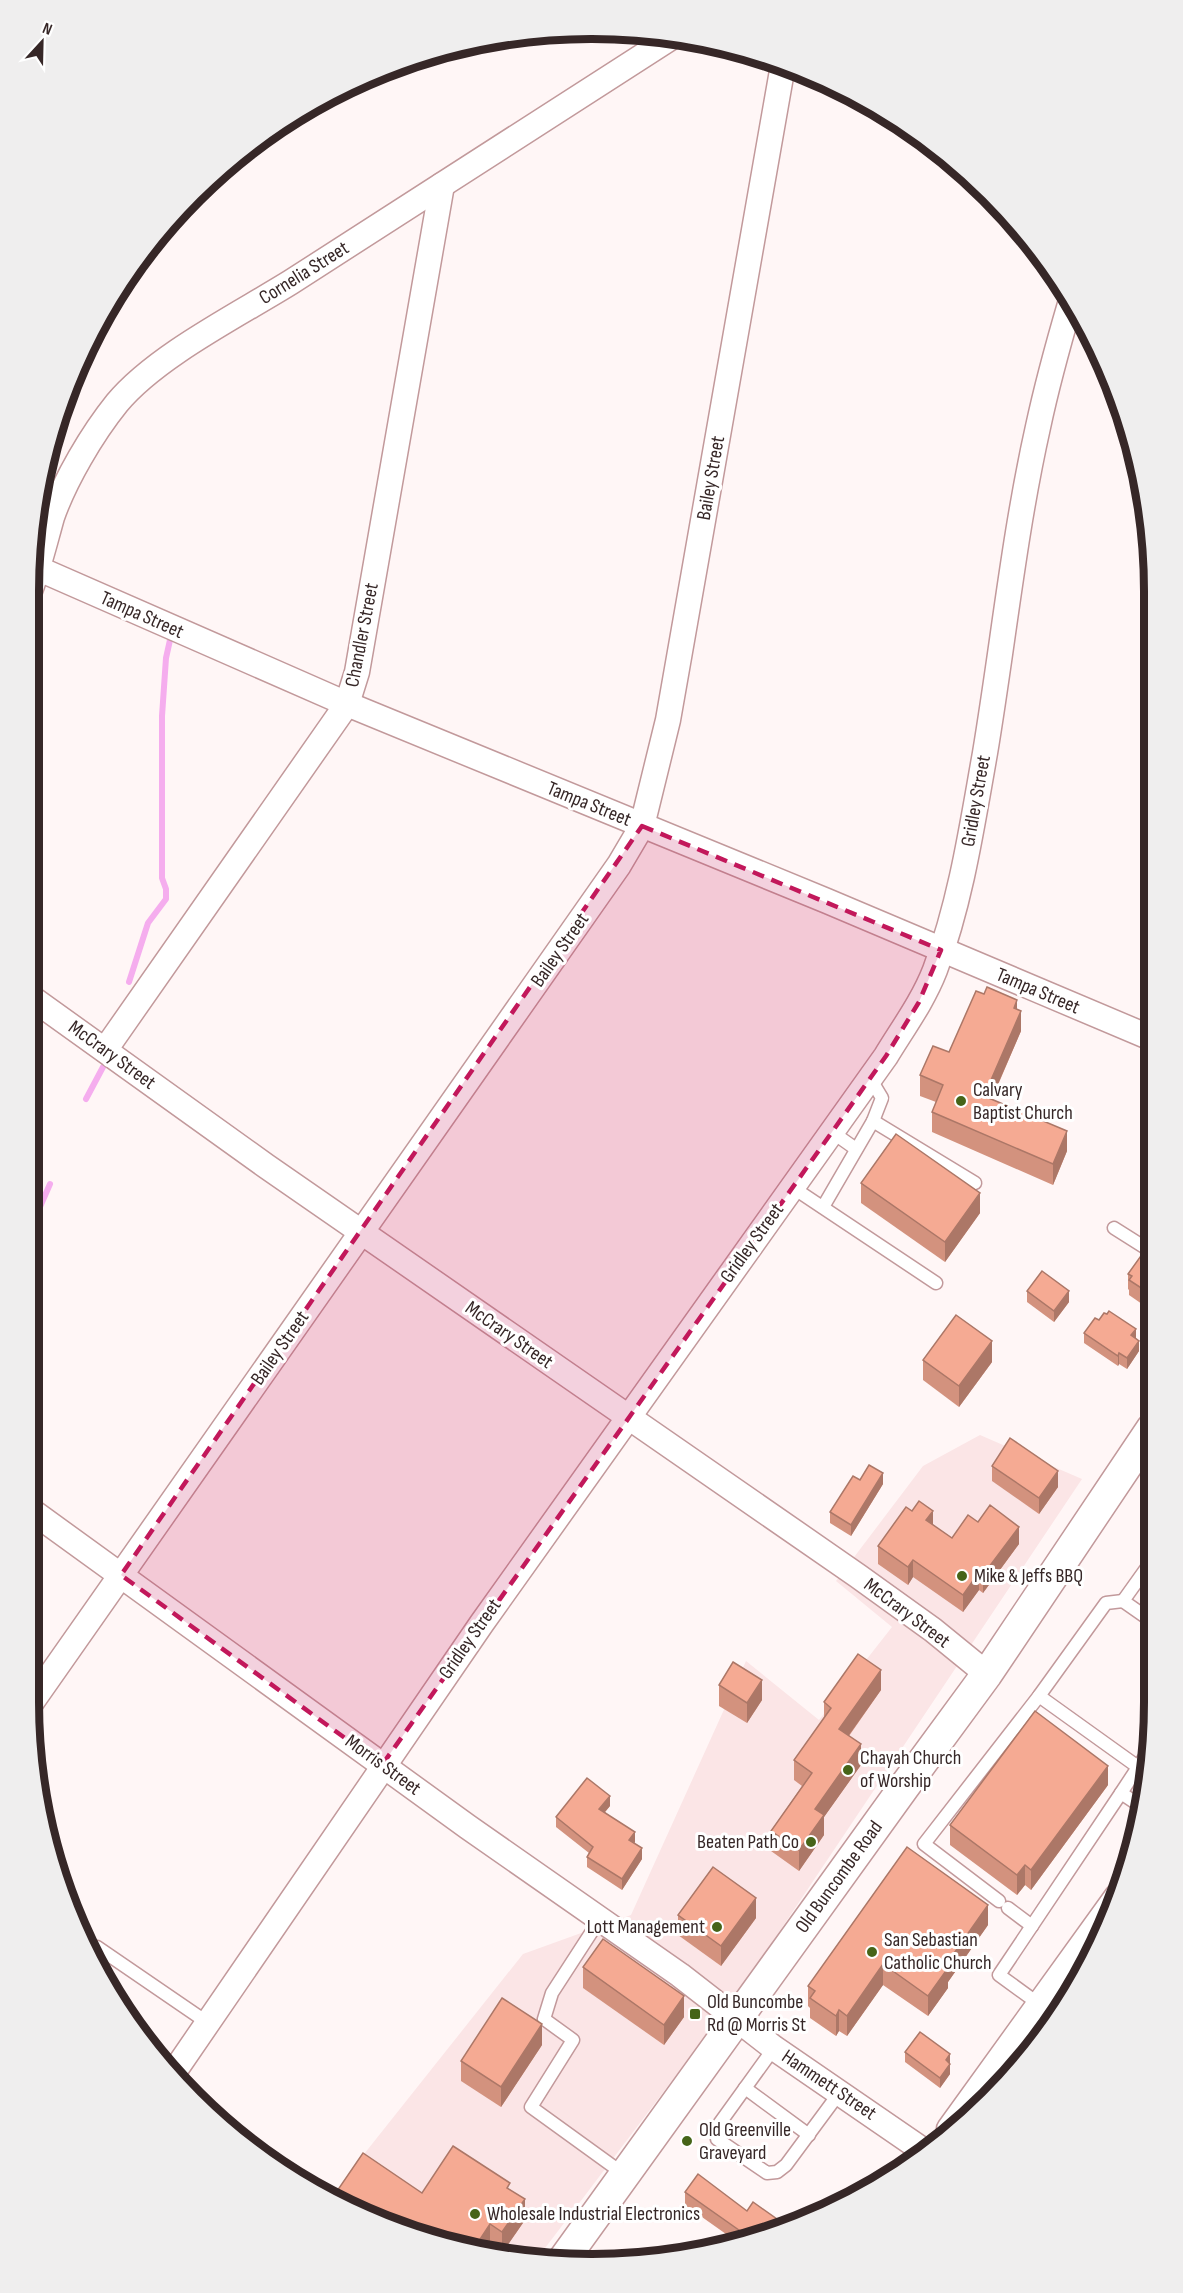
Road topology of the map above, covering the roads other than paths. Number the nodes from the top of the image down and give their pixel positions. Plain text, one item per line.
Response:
1 (662, 44) edge
2 (782, 73) edge
3 (442, 185) junction
4 (1068, 312) edge
5 (40, 554) edge
6 (39, 578) edge
7 (347, 704) junction
8 (642, 826) junction
9 (941, 950) junction
10 (39, 1003) edge
11 (1144, 1035) edge
12 (105, 1050) junction
13 (870, 1078) junction
14 (873, 1121) junction
15 (832, 1132) junction
16 (856, 1149) junction
17 (975, 1183) dead end
18 (792, 1187) junction
19 (823, 1208) junction
20 (1114, 1228) dead end
21 (361, 1232) junction
22 (1144, 1247) edge
23 (936, 1283) dead end
24 (628, 1419) junction
25 (1144, 1440) edge
26 (39, 1516) edge
27 (1144, 1572) edge
28 (121, 1575) junction
29 (1123, 1601) junction
30 (1144, 1616) edge
31 (987, 1674) junction
32 (39, 1692) edge
33 (1039, 1696) junction
34 (1140, 1764) edge
35 (382, 1765) junction
36 (1138, 1767) junction
37 (1121, 1793) junction
38 (1134, 1802) edge
39 (600, 1919) junction
40 (1032, 1926) junction
41 (1094, 1930) edge
42 (97, 1947) dead end
43 (1038, 2014) edge
44 (738, 2019) junction
45 (208, 2023) junction
46 (774, 2048) junction
47 (177, 2067) edge
48 (745, 2088) junction
49 (840, 2092) junction
50 (965, 2108) edge
51 (809, 2135) junction
52 (918, 2147) edge
53 (625, 2175) junction
54 (571, 2253) edge

1 - 3 street, Cornelia Street
2 - 8 street, Bailey Street
3 - 5 street, Cornelia Street
3 - 7 street, Chandler Street
4 - 9 street, Gridley Street
6 - 7 street, Tampa Street
7 - 8 street, Tampa Street
7 - 12 street, Chandler Street
8 - 9 street, Tampa Street
8 - 21 street, Bailey Street
9 - 11 street, Tampa Street
9 - 13 street, Gridley Street
10 - 12 street, McCrary Street
12 - 21 street, McCrary Street
13 - 14 lane
13 - 15 street, Gridley Street
14 - 16 lane
14 - 17 lane
15 - 16 lane
15 - 18 street, Gridley Street
16 - 19 lane
18 - 19 lane
18 - 24 street, Gridley Street
19 - 23 lane
20 - 22 lane
21 - 24 street, McCrary Street
21 - 28 street, Bailey Street
24 - 31 street, McCrary Street
24 - 35 street, Gridley Street
25 - 31 street, Old Buncombe Road
26 - 28 street, Morris Street
27 - 29 lane
28 - 32 street, Bailey Street
28 - 35 street, Morris Street
29 - 30 lane
29 - 33 lane
31 - 44 street, Old Buncombe Road
33 - 36 lane
33 - 40 lane
34 - 36 lane
35 - 39 street, Morris Street
35 - 45 street, Gridley Street
36 - 37 lane
37 - 38 lane
37 - 40 lane
39 - 44 street, Morris Street
39 - 53 lane
40 - 43 lane
41 - 43 street
42 - 45 lane
43 - 50 street
44 - 46 street, Hammett Street
44 - 53 street, Old Buncombe Road
45 - 47 street, Gridley Street
46 - 48 lane
46 - 49 street, Hammett Street
48 - 51 lane
48 - 51 lane
49 - 51 lane
49 - 52 street, Hammett Street
53 - 54 street, Old Buncombe Road

